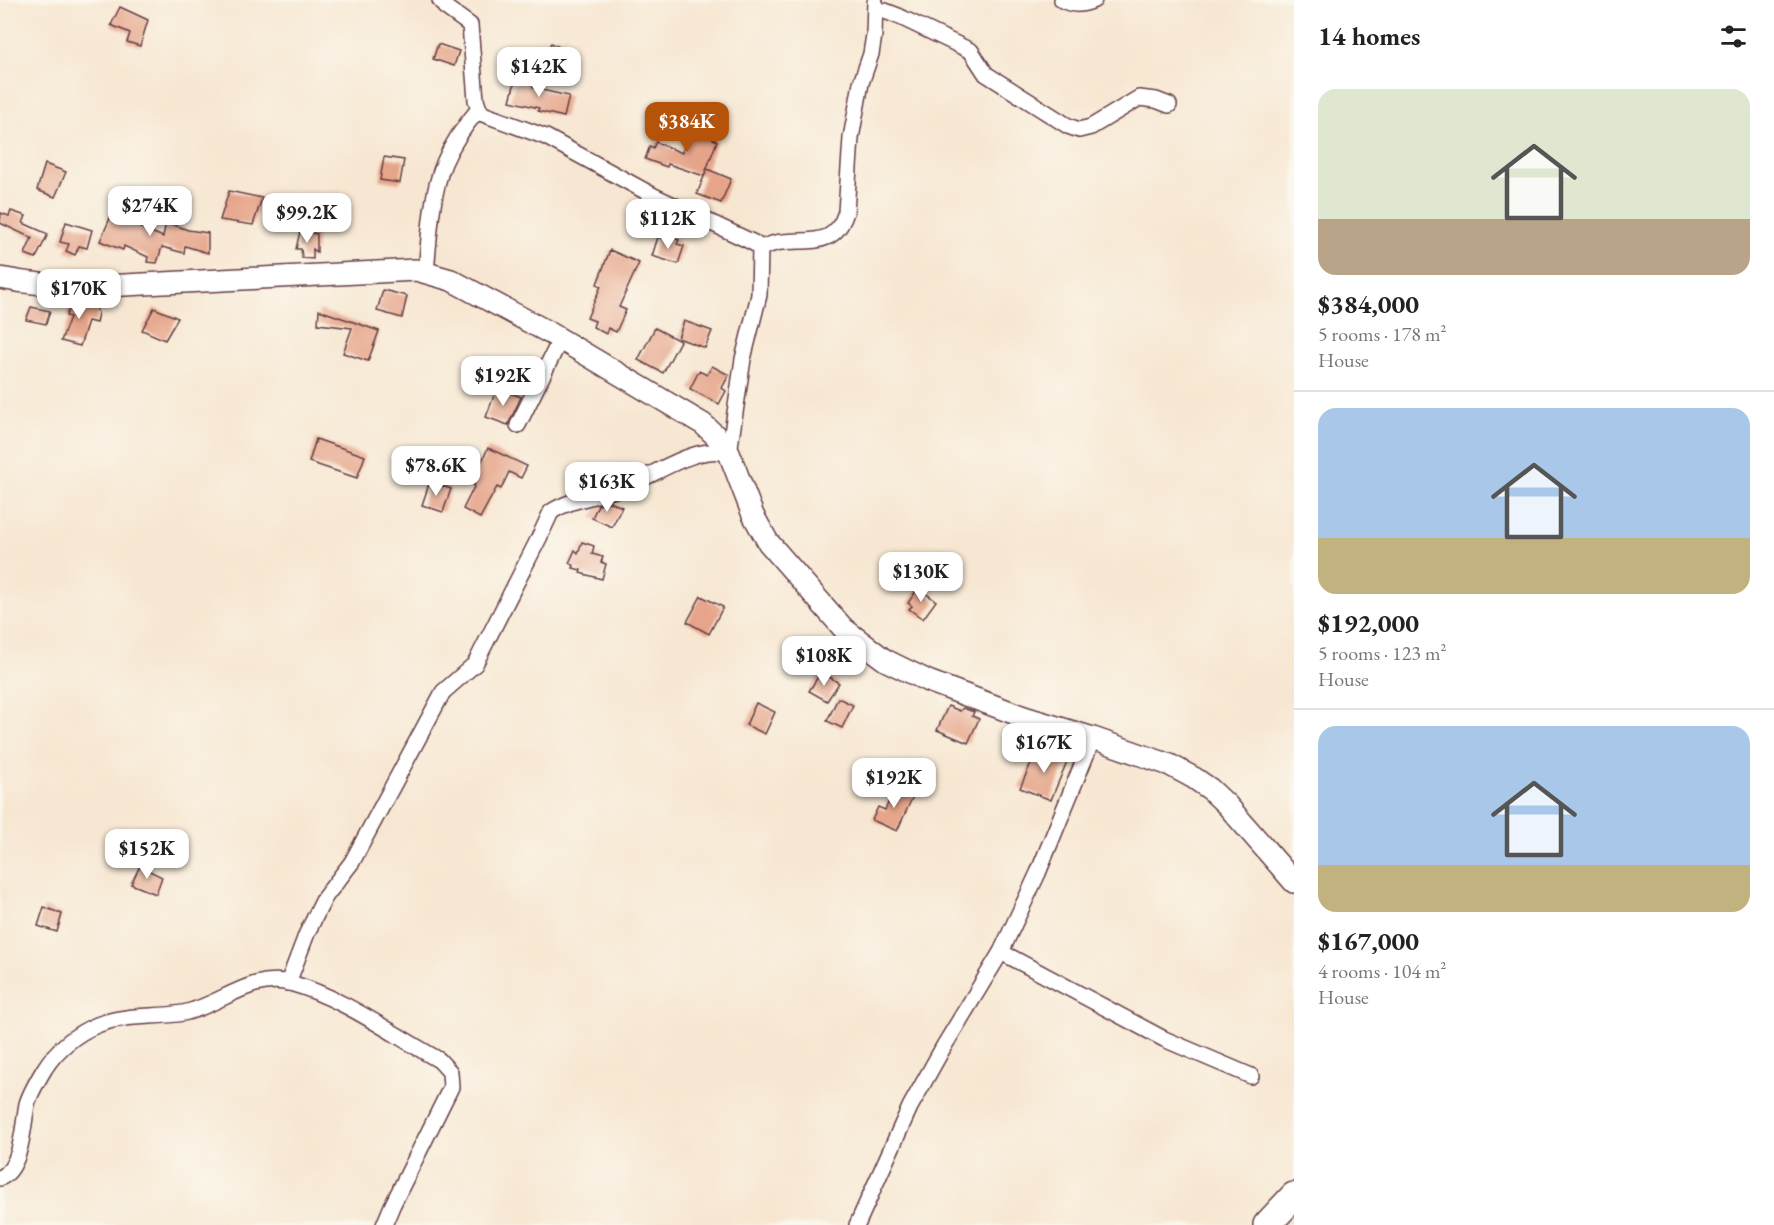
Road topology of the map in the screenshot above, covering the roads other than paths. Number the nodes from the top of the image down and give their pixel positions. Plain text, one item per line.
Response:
1 (440, 0) edge
2 (1062, 0) edge
3 (1094, 0) edge
4 (875, 5) edge
5 (1169, 105) dead end
6 (479, 109) junction
7 (760, 248) junction
8 (426, 273) junction
9 (0, 278) edge
10 (560, 340) junction
11 (518, 425) dead end
12 (729, 453) junction
13 (1093, 738) junction
14 (1294, 882) edge
15 (1001, 952) junction
16 (288, 982) junction
17 (1251, 1076) dead end
18 (0, 1178) edge
19 (1294, 1196) edge
20 (384, 1225) edge
21 (857, 1225) edge
22 (1267, 1225) edge

1 - 6 street
2 - 3 street
4 - 5 street
4 - 7 street
6 - 7 street
6 - 8 street
7 - 12 street
8 - 9 street
8 - 10 street
10 - 11 street
10 - 12 street
12 - 13 street
12 - 16 street
13 - 14 street
13 - 15 street
15 - 17 street
15 - 21 street
16 - 18 street
16 - 20 street
19 - 22 highway

